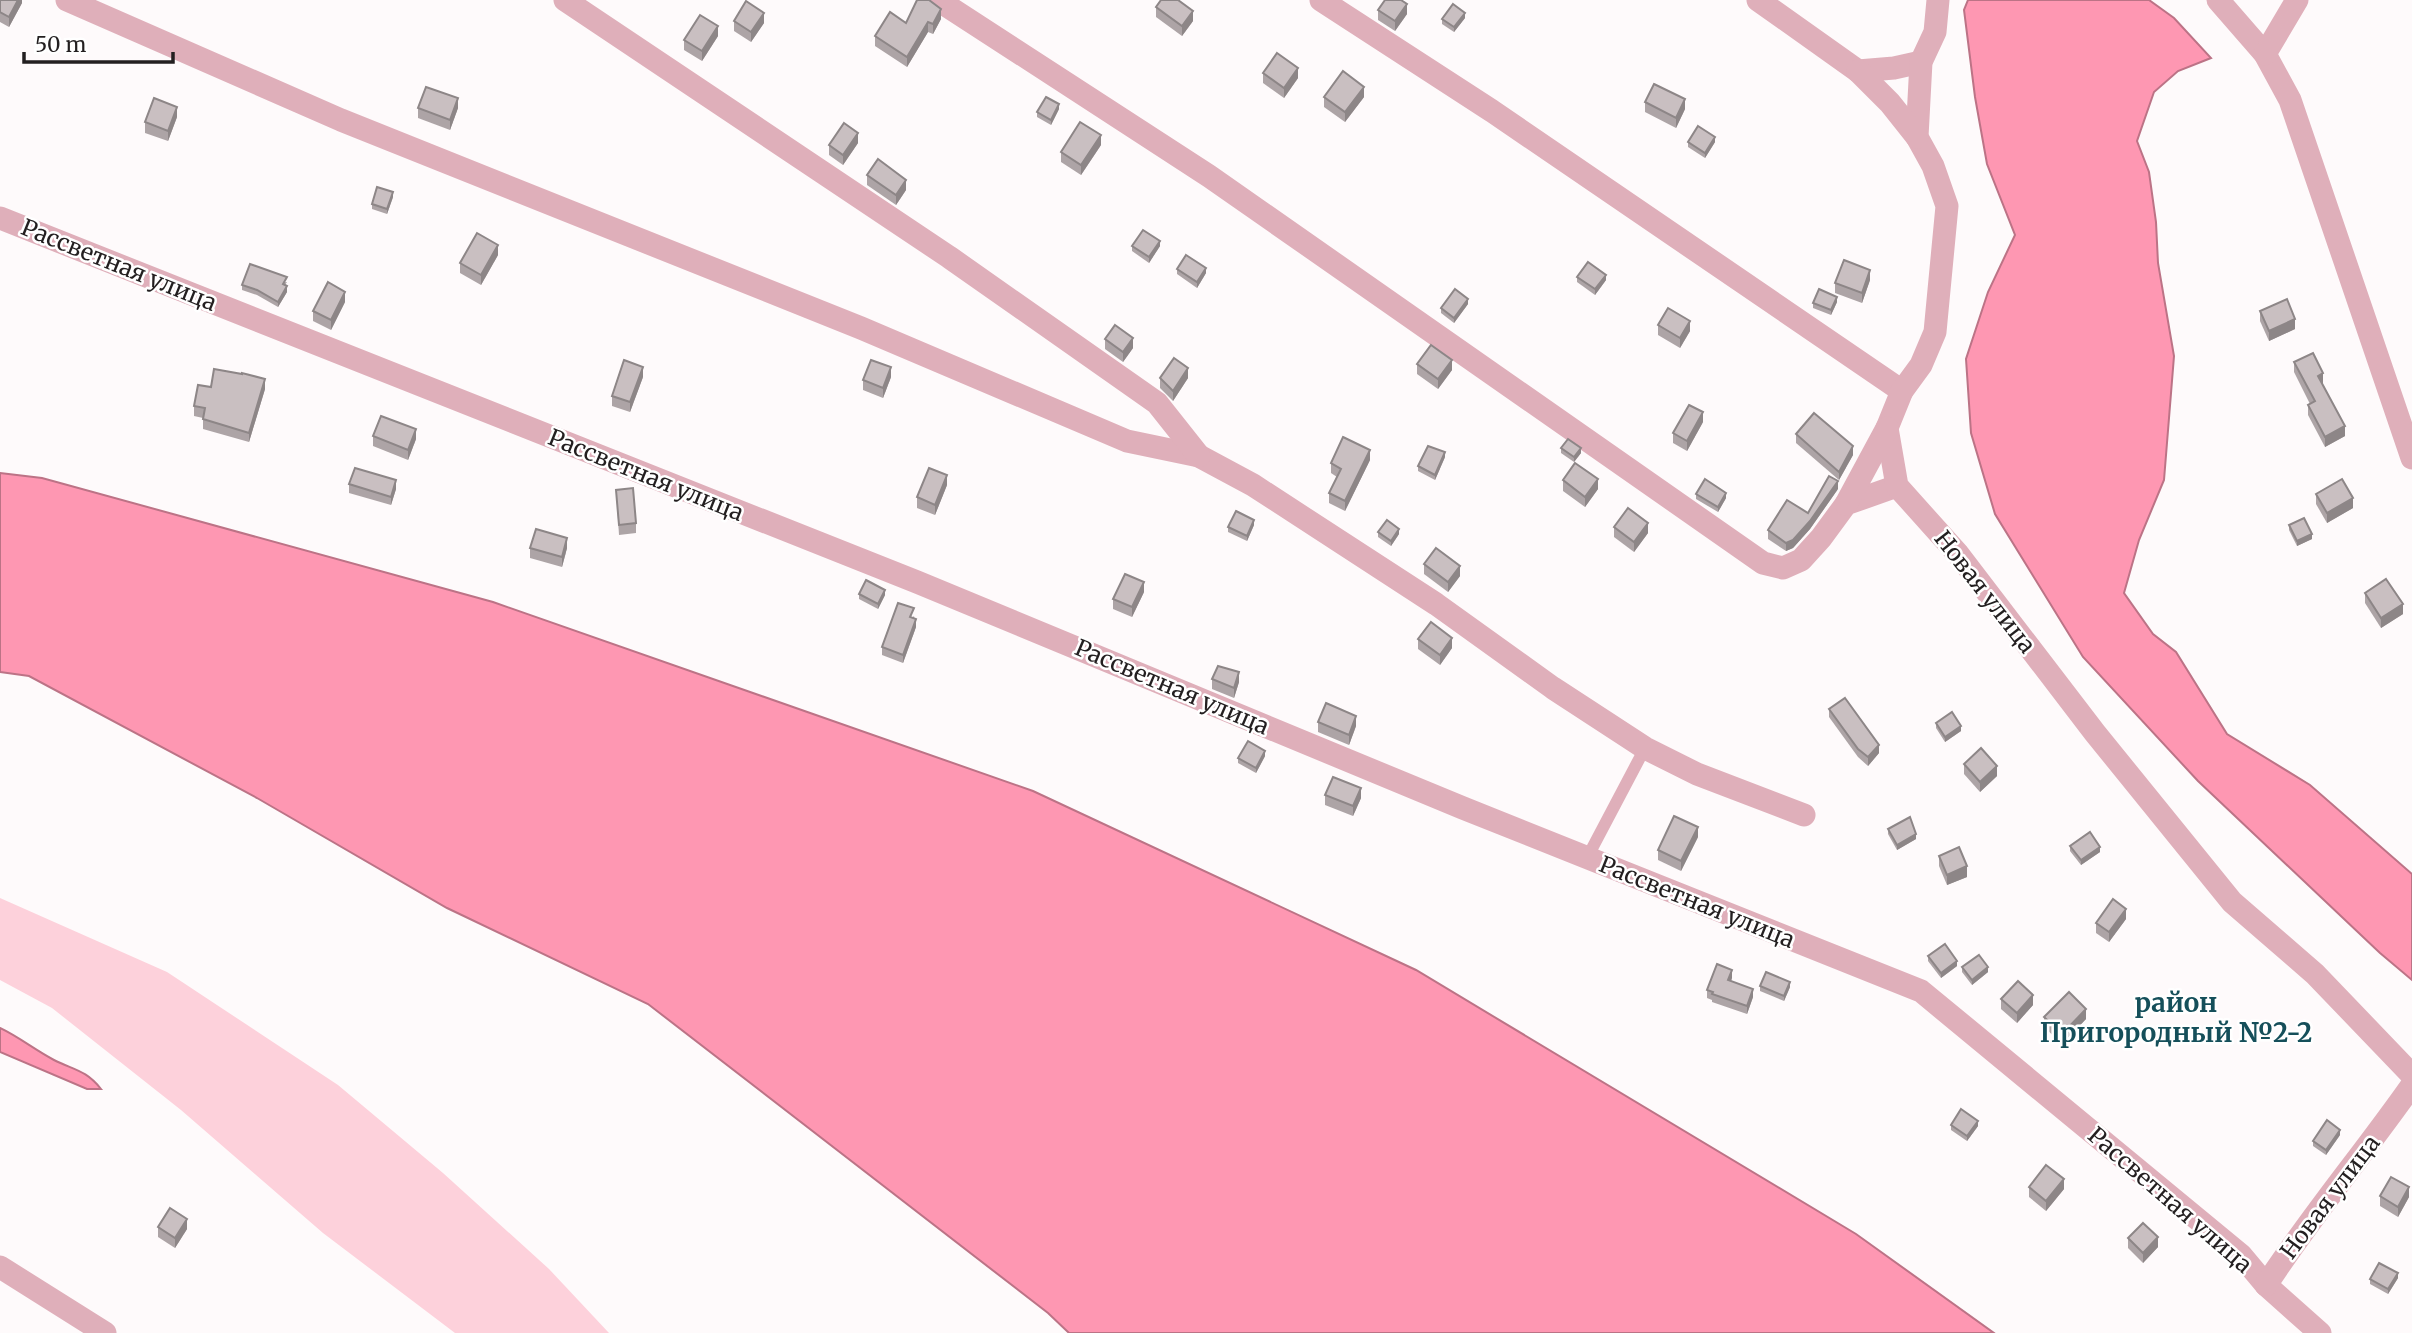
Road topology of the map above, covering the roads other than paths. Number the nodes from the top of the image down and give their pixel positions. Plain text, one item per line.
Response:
1 (67, 0) edge
2 (565, 0) edge
3 (938, 0) edge
4 (1321, 0) edge
5 (1758, 0) edge
6 (1938, 0) edge
7 (2218, 0) edge
8 (2297, 0) edge
9 (2264, 54) junction
10 (1921, 62) junction
11 (1858, 71) junction
12 (1917, 137) junction
13 (0, 218) edge
14 (1902, 391) junction
15 (1887, 428) junction
16 (1199, 456) junction
17 (2412, 458) edge
18 (1897, 486) junction
19 (1846, 504) junction
20 (1645, 748) junction
21 (1804, 815) dead end
22 (1587, 858) junction
23 (2412, 1075) edge
24 (2412, 1085) edge
25 (0, 1267) edge
26 (2266, 1285) junction
27 (105, 1333) edge
28 (2320, 1333) edge

1 - 16 street
2 - 16 street
3 - 19 street
4 - 14 street
5 - 11 street
6 - 10 street
7 - 9 street
8 - 9 street
9 - 17 street
10 - 11 street
10 - 12 street
11 - 12 street
12 - 14 street
13 - 22 street, Рассветная улица
14 - 15 street
15 - 18 street
15 - 19 street
16 - 20 street
18 - 19 street
18 - 23 street, Новая улица
20 - 21 street
20 - 22 lane
22 - 26 street, Рассветная улица
24 - 26 street, Новая улица
25 - 27 street
26 - 28 street

